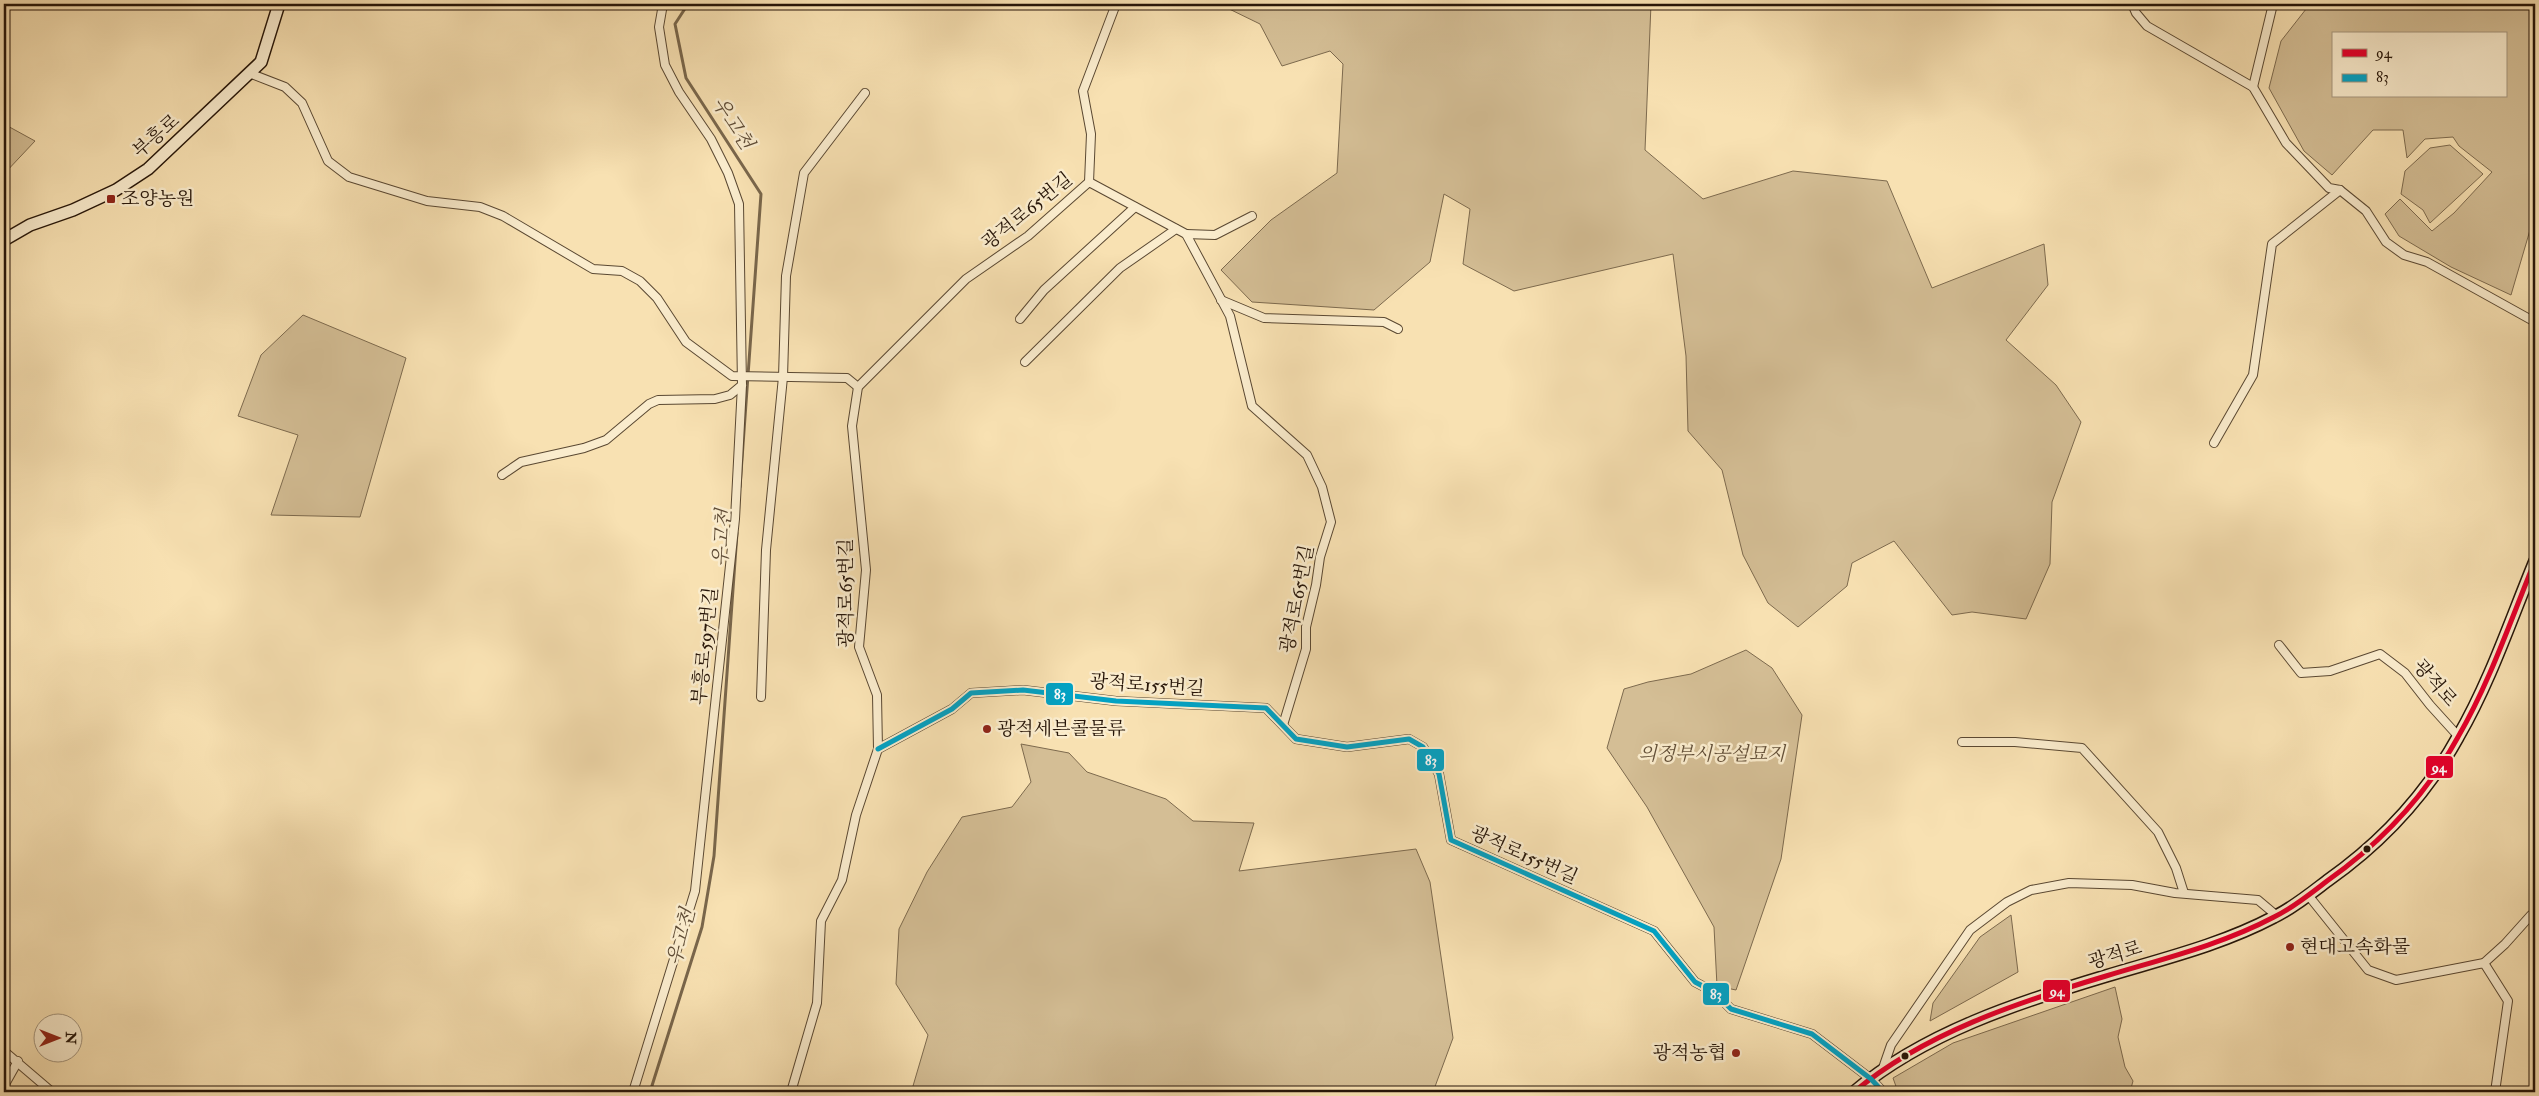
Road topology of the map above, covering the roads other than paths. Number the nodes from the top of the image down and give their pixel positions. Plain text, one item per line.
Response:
1 (279, 4) edge
2 (663, 4) edge
3 (1116, 4) edge
4 (2132, 4) edge
5 (2273, 4) edge
6 (249, 73) junction
7 (2254, 87) junction
8 (865, 93) dead end
9 (1089, 182) junction
10 (2340, 190) junction
11 (1135, 207) junction
12 (1252, 216) dead end
13 (1176, 229) junction
14 (1186, 234) junction
15 (4, 240) edge
16 (1221, 300) junction
17 (1020, 319) dead end
18 (2535, 322) edge
19 (1398, 329) dead end
20 (1025, 362) dead end
21 (744, 376) junction
22 (781, 376) junction
23 (742, 385) junction
24 (858, 387) junction
25 (2214, 443) dead end
26 (502, 475) dead end
27 (2535, 561) edge
28 (2279, 645) dead end
29 (761, 697) dead end
30 (1283, 726) junction
31 (2459, 736) junction
32 (1962, 742) dead end
33 (878, 749) junction
34 (2184, 893) junction
35 (2308, 895) junction
36 (2535, 914) edge
37 (2277, 916) junction
38 (2484, 963) junction
39 (4, 1051) edge
40 (18, 1061) junction
41 (1884, 1068) junction
42 (1871, 1078) junction
43 (4, 1086) edge
44 (52, 1092) edge
45 (633, 1092) edge
46 (791, 1092) edge
47 (1854, 1092) edge
48 (1884, 1092) edge
49 (2495, 1092) edge

1 - 6 main road, 부흥로
2 - 21 street, 부흥로597번길
3 - 9 street, 광적로65번길
4 - 7 street
5 - 7 street
6 - 15 main road, 부흥로
6 - 21 street
7 - 10 street
8 - 22 street
9 - 11 street, 광적로65번길
9 - 24 street, 광적로65번길
10 - 18 street
10 - 25 street
11 - 13 street, 광적로65번길
11 - 17 street
12 - 14 street
13 - 14 street, 광적로65번길
13 - 20 street
14 - 16 street, 광적로65번길
16 - 19 street
16 - 30 street, 광적로65번길
21 - 22 street
21 - 23 street, 부흥로597번길
22 - 24 street
22 - 29 street
23 - 26 street
23 - 45 street, 부흥로597번길
24 - 33 street, 광적로65번길
27 - 31 main road, 광적로
28 - 31 street, 광적로
30 - 33 street, 광적로155번길
30 - 42 street, 광적로155번길
31 - 35 main road, 광적로
32 - 34 street
33 - 46 street, 광적로65번길
34 - 37 street
34 - 41 street
35 - 37 main road, 광적로
35 - 38 street
36 - 38 street
37 - 41 main road, 광적로
38 - 49 street
39 - 40 street
40 - 43 street
40 - 44 street
41 - 42 main road, 광적로
42 - 47 main road, 광적로
42 - 48 street

